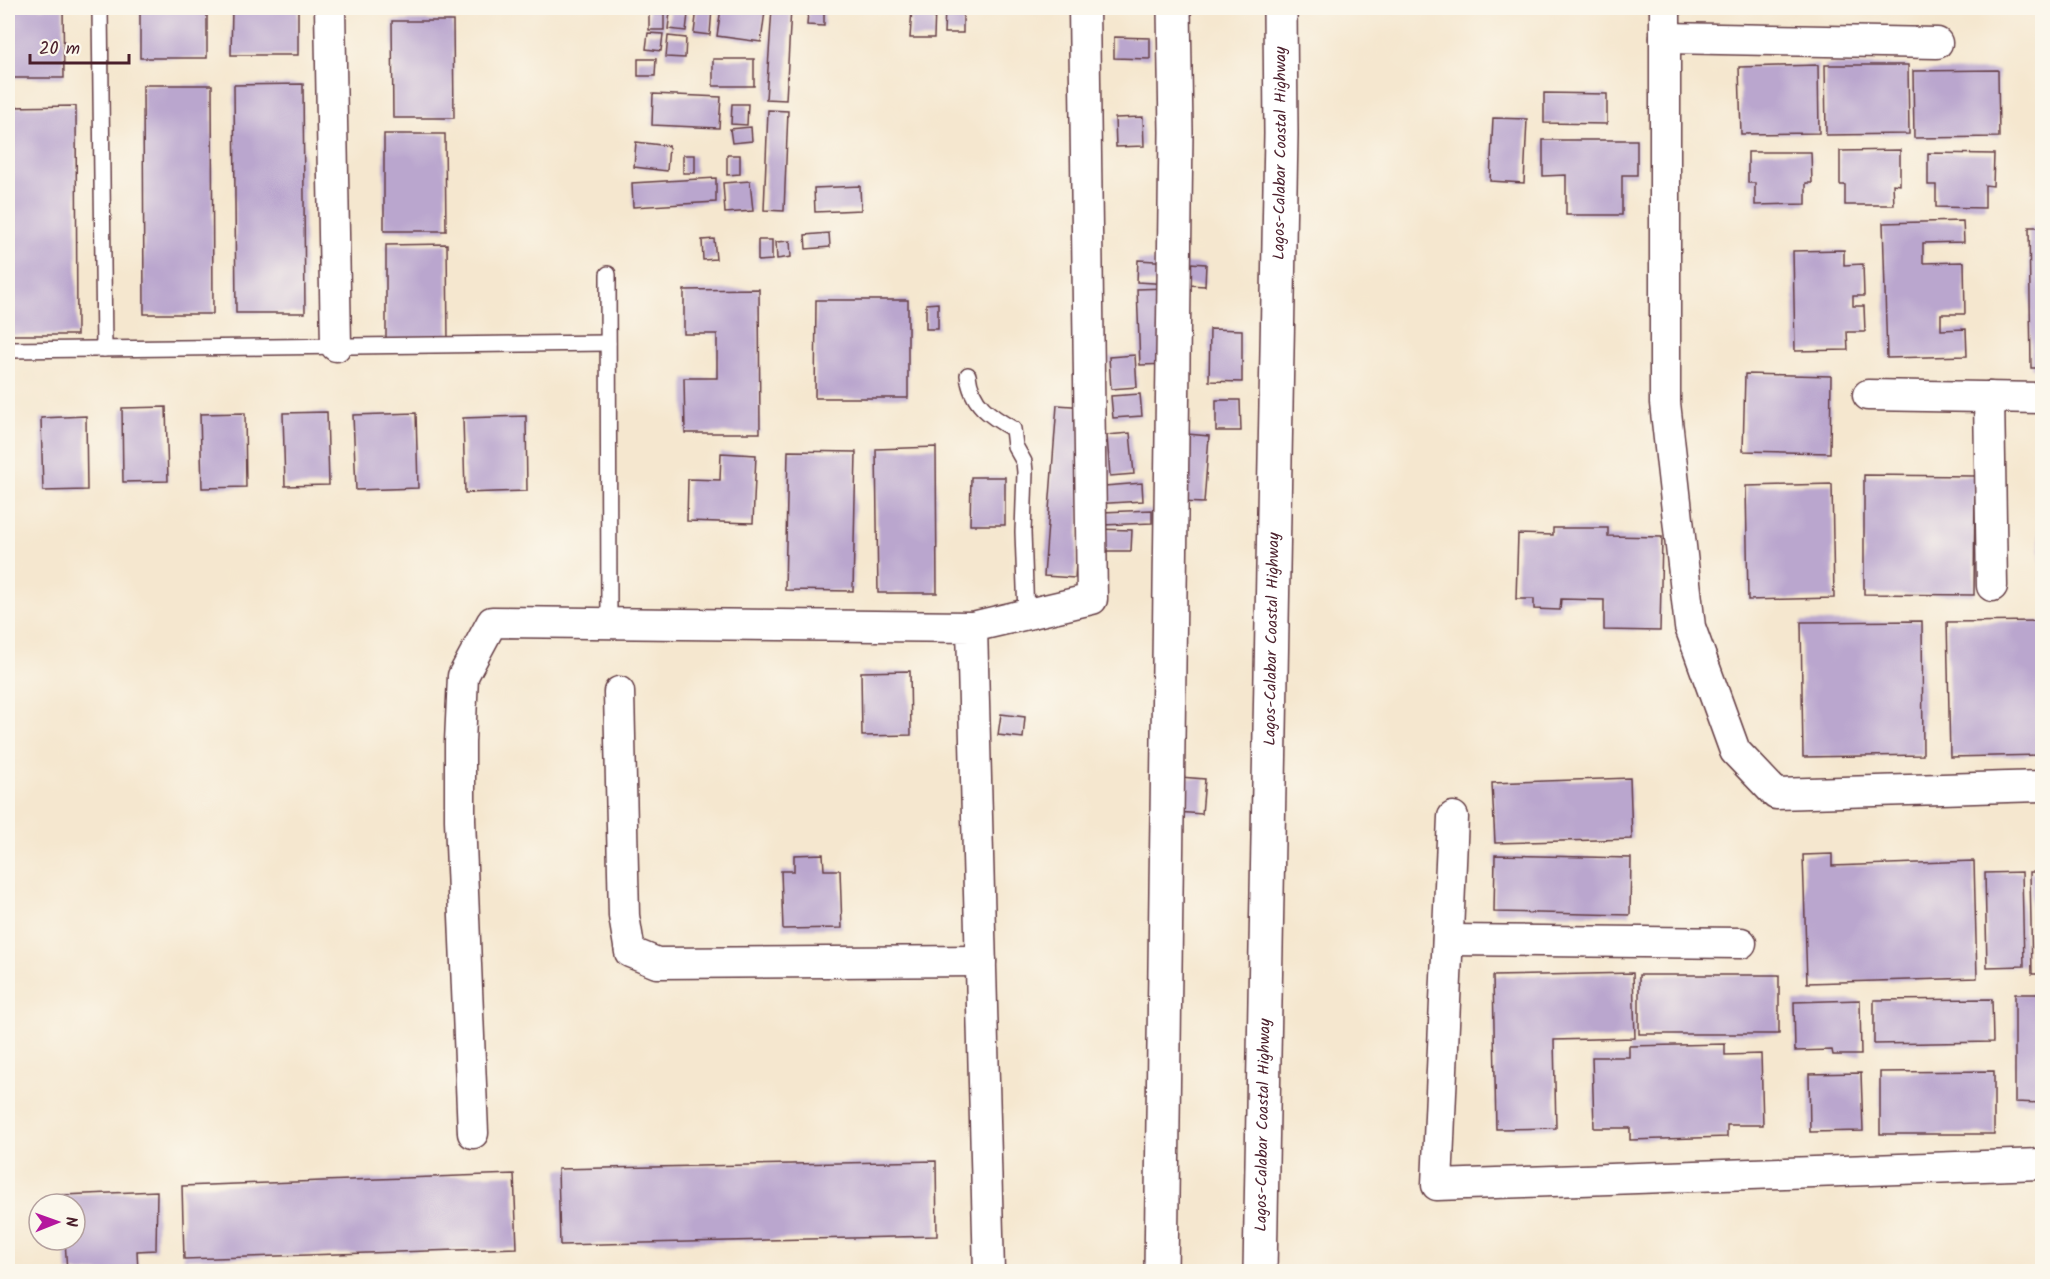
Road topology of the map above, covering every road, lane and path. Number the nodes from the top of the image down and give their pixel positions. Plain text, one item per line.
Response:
1 (100, 8) edge
2 (330, 8) edge
3 (1084, 8) edge
4 (1174, 8) edge
5 (1280, 8) edge
6 (1665, 8) edge
7 (1665, 38) junction
8 (1936, 43) dead end
9 (608, 274) dead end
10 (608, 343) junction
11 (336, 346) junction
12 (104, 348) junction
13 (8, 350) edge
14 (968, 375) dead end
15 (1869, 395) dead end
16 (1989, 397) junction
17 (2043, 398) edge
18 (1992, 586) dead end
19 (1026, 615) junction
20 (609, 623) junction
21 (972, 627) junction
22 (619, 692) dead end
23 (2043, 786) edge
24 (1453, 817) dead end
25 (1448, 940) junction
26 (1741, 943) dead end
27 (981, 961) junction
28 (472, 1133) dead end
29 (2043, 1164) edge
30 (989, 1272) edge
31 (1161, 1272) edge
32 (1260, 1272) edge

1 - 12 lane
2 - 11 street
3 - 19 street
4 - 31 highway
5 - 32 highway, Lagos-Calabar Coastal Highway
6 - 7 street
7 - 8 street
7 - 23 street
9 - 10 lane
10 - 11 lane
10 - 20 lane
11 - 12 lane
12 - 13 lane
14 - 19 lane
15 - 16 street
16 - 17 street
16 - 18 street
19 - 21 street
20 - 21 street
20 - 28 street
21 - 27 street
22 - 27 street
24 - 25 street
25 - 26 street
25 - 29 street
27 - 30 street

